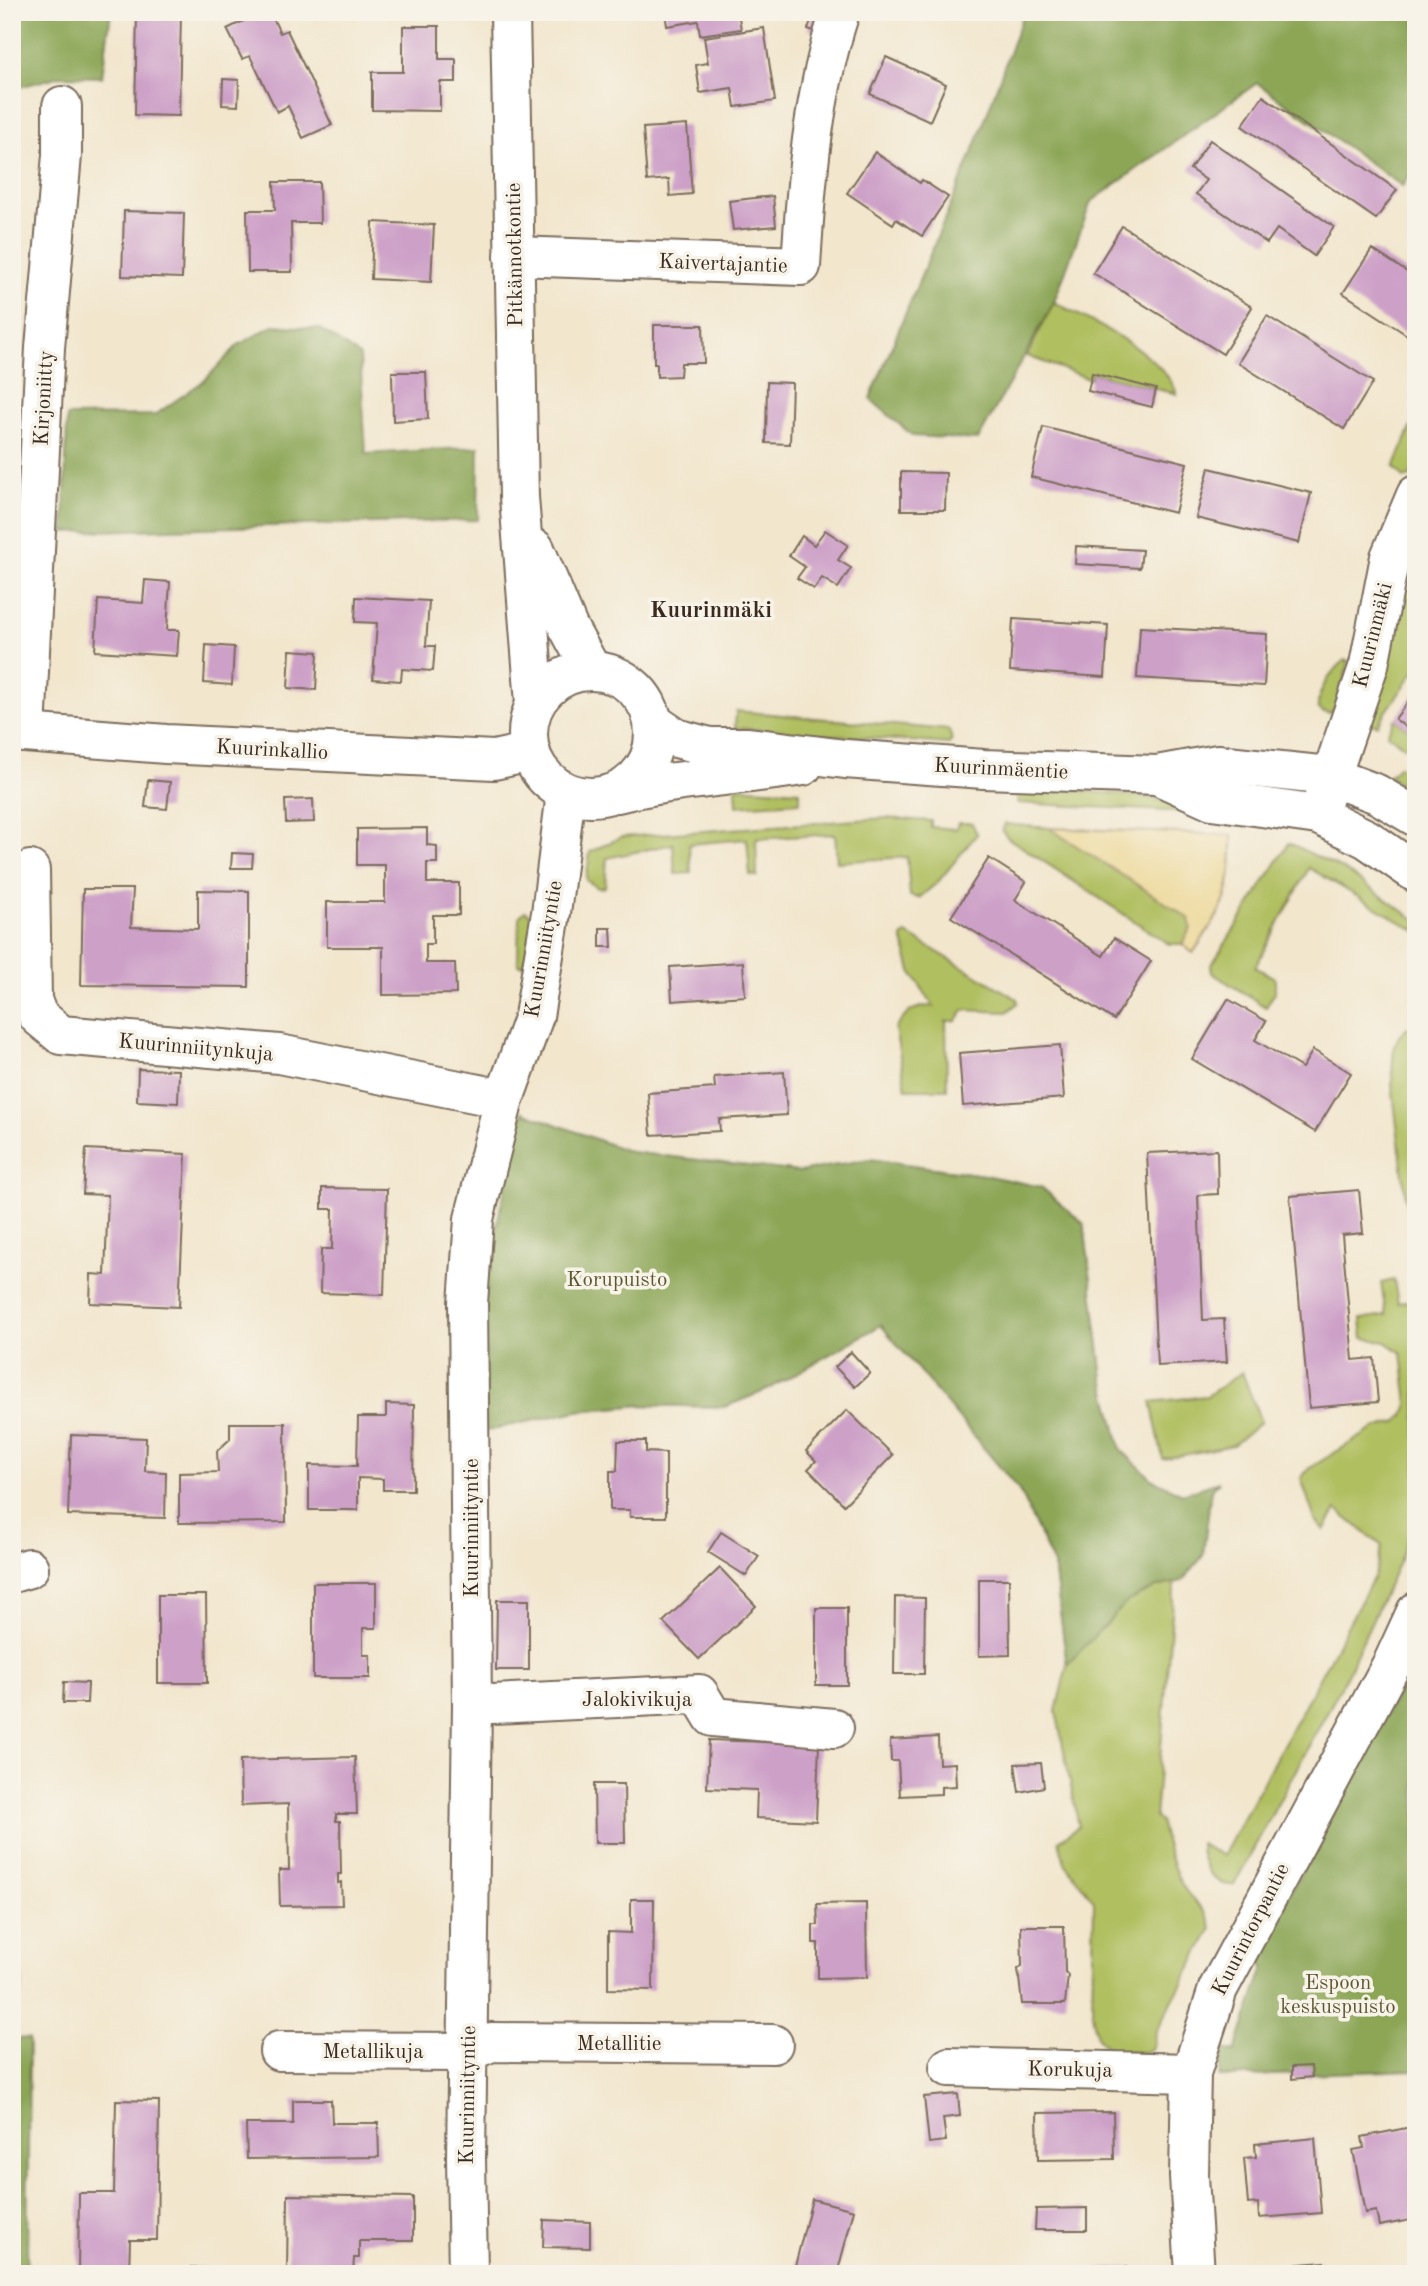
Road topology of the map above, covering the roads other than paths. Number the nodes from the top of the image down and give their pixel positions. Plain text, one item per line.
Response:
1 (510, 12) edge
2 (840, 12) edge
3 (62, 106) dead end
4 (514, 256) junction
5 (1416, 495) edge
6 (520, 497) junction
7 (592, 671) junction
8 (536, 704) junction
9 (654, 723) junction
10 (19, 732) edge
11 (530, 752) junction
12 (845, 759) junction
13 (1157, 775) junction
14 (1329, 776) junction
15 (566, 793) junction
16 (615, 794) junction
17 (1318, 815) junction
18 (1416, 817) edge
19 (30, 870) dead end
20 (1416, 873) edge
21 (504, 1100) junction
22 (1416, 1612) edge
23 (472, 1705) junction
24 (834, 1728) dead end
25 (772, 2045) dead end
26 (279, 2051) dead end
27 (468, 2052) junction
28 (949, 2067) dead end
29 (1191, 2073) junction
30 (468, 2274) edge
31 (1195, 2274) edge

1 - 4 street, Pitkännotkontie
2 - 4 street, Kaivertajantie
3 - 10 street, Kirjoniitty
4 - 6 street, Pitkännotkontie
5 - 14 street, Kuurinmäki
6 - 7 street, Pitkännotkontie
6 - 8 street, Pitkännotkontie
7 - 8 street
7 - 9 street
8 - 11 street
9 - 12 street, Kuurinmäentie
9 - 16 street
10 - 11 street, Kuurinkallio
11 - 15 street
12 - 13 street, Kuurinmäentie
12 - 16 street, Kuurinmäentie
13 - 14 street, Kuurinmäentie
13 - 17 street, Kuurinmäentie
14 - 17 street, Kuurinmäki
14 - 18 street, Kuurinmäentie
15 - 16 street
15 - 21 street, Kuurinniityntie
17 - 20 street, Kuurinmäentie
19 - 21 street, Kuurinniitynkuja
21 - 23 street, Kuurinniityntie
22 - 29 street, Kuurintorpantie
23 - 24 street, Jalokivikuja
23 - 27 street, Kuurinniityntie
25 - 27 street, Metallitie
26 - 27 street, Metallikuja
27 - 30 street, Kuurinniityntie
28 - 29 street, Korukuja
29 - 31 street, Kuurintorpantie

